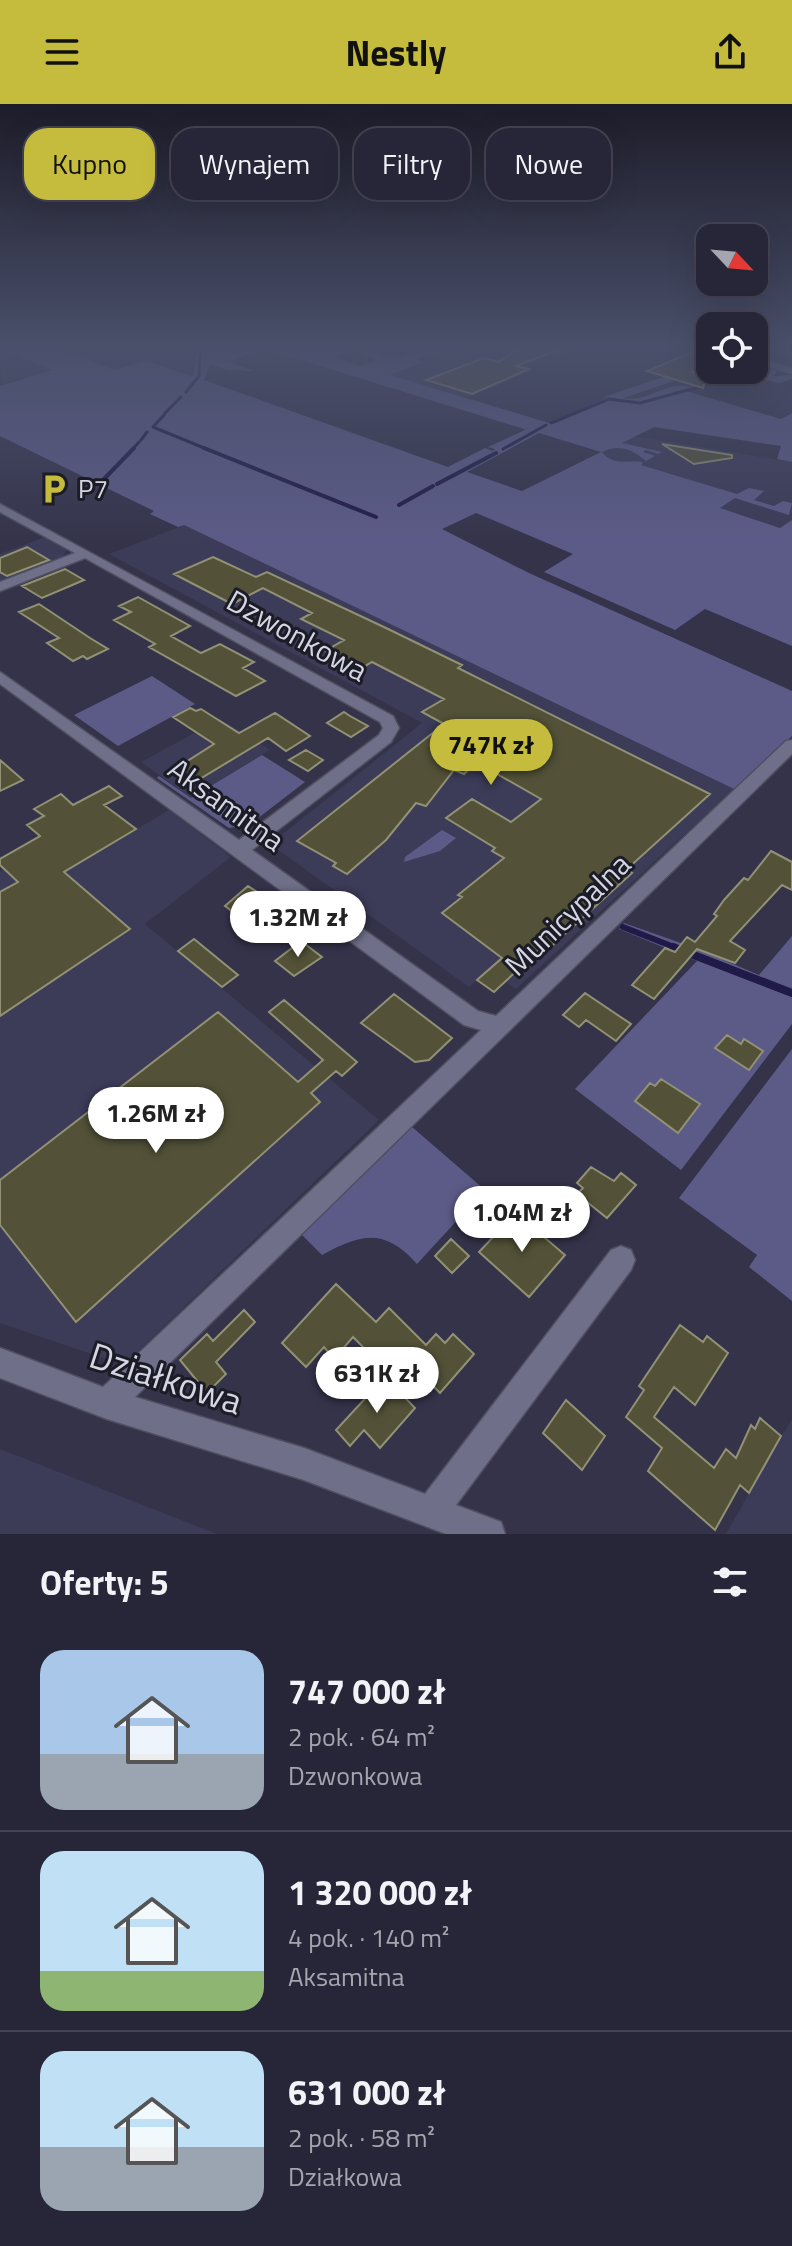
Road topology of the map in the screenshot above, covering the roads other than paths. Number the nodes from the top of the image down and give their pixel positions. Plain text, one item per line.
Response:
1 (0, 507) edge
2 (85, 554) junction
3 (0, 587) edge
4 (0, 677) edge
5 (792, 745) edge
6 (240, 849) junction
7 (500, 1026) junction
8 (621, 1260) dead end
9 (0, 1363) edge
10 (107, 1404) junction
11 (431, 1512) junction
12 (489, 1534) edge

1 - 2 street, Dzwonkowa
2 - 3 street
2 - 6 street, Dzwonkowa
4 - 6 street, Aksamitna
5 - 7 street, Municypalna
6 - 7 street, Aksamitna
7 - 10 street, Municypalna
8 - 11 street
9 - 10 street, Działkowa
10 - 11 street, Działkowa
11 - 12 street, Działkowa

